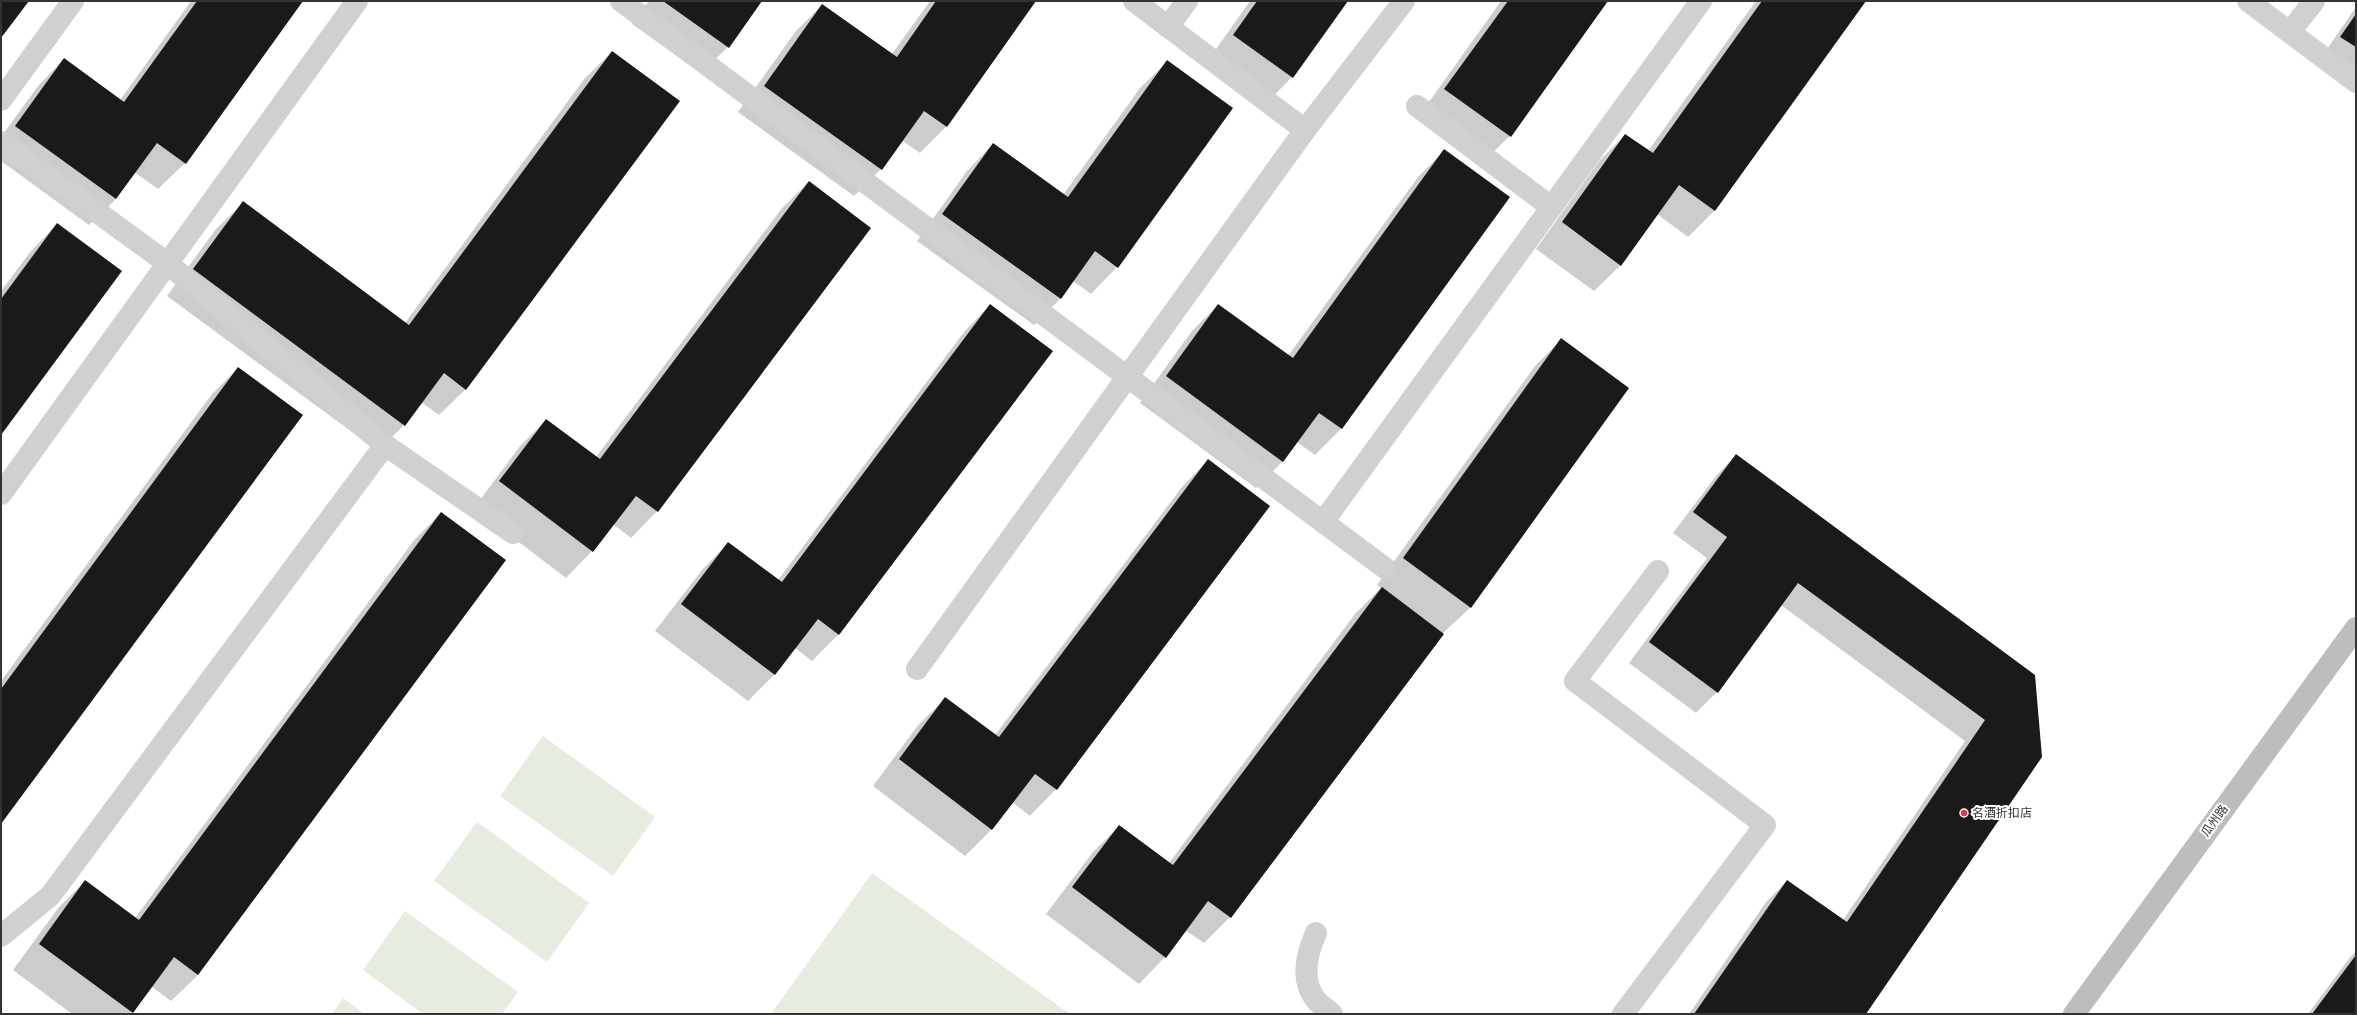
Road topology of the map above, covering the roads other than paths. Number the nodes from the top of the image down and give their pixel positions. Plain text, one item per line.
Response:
1 (73, 1) edge
2 (357, 1) edge
3 (621, 1) edge
4 (1134, 1) edge
5 (1187, 1) edge
6 (1404, 1) edge
7 (1701, 1) edge
8 (2248, 1) edge
9 (2314, 1) edge
10 (1168, 27) junction
11 (2290, 32) junction
12 (2356, 82) edge
13 (1, 100) edge
14 (1417, 106) dead end
15 (1305, 130) junction
16 (1, 142) edge
17 (1551, 208) junction
18 (167, 264) junction
19 (1127, 377) junction
20 (386, 445) junction
21 (1, 494) edge
22 (1323, 522) junction
23 (513, 533) dead end
24 (1385, 568) dead end
25 (1658, 571) dead end
26 (2356, 628) edge
27 (917, 669) dead end
28 (1316, 933) dead end
29 (1, 936) edge
30 (1332, 1014) edge
31 (1623, 1014) edge
32 (2074, 1014) edge

1 - 13 street
2 - 18 street
3 - 19 street
4 - 10 street
5 - 10 street
6 - 15 street
7 - 17 street
8 - 11 street
9 - 11 street
10 - 15 street
11 - 12 street
14 - 17 street
15 - 19 street
16 - 18 street
17 - 22 street
18 - 20 street
18 - 21 street
19 - 22 street
19 - 27 street
20 - 23 street
20 - 29 street
22 - 24 street
25 - 31 street
26 - 32 street, 瓜州路
28 - 30 street

